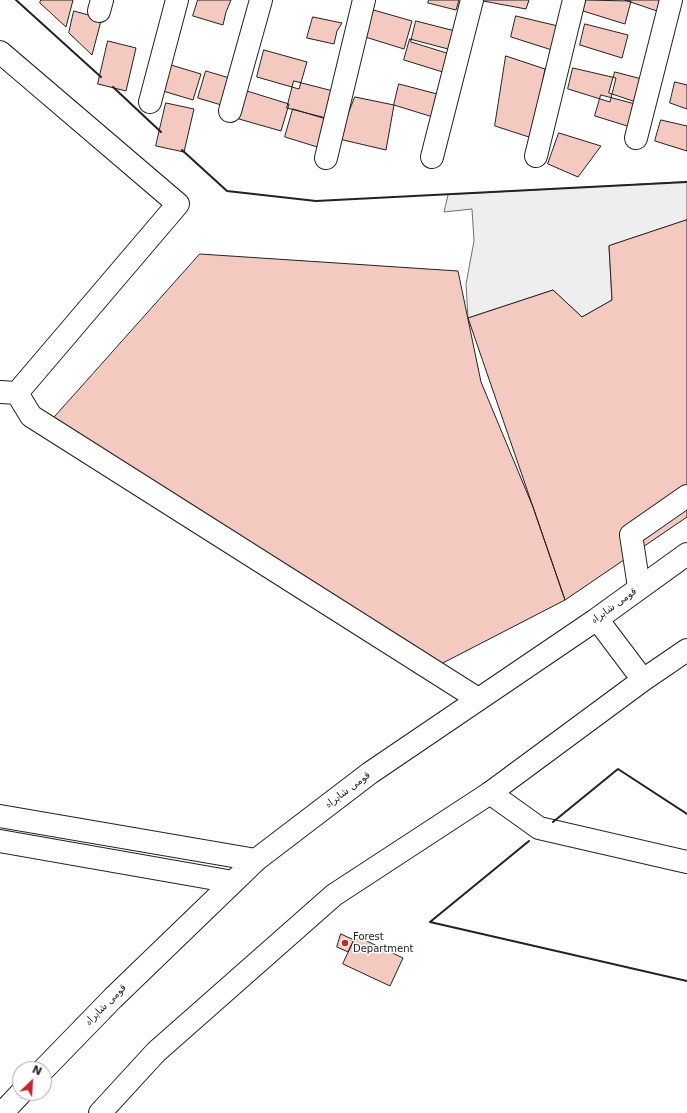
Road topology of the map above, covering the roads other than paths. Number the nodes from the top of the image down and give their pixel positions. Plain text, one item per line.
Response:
1 (177, 0) edge
2 (261, 0) edge
3 (364, 0) edge
4 (472, 0) edge
5 (574, 0) edge
6 (671, 0) edge
7 (0, 52) edge
8 (150, 102) dead end
9 (230, 111) dead end
10 (636, 138) dead end
11 (536, 156) dead end
12 (432, 157) dead end
13 (326, 158) dead end
14 (8, 392) edge
15 (687, 496) edge
16 (687, 554) edge
17 (640, 587) junction
18 (597, 619) junction
19 (687, 650) edge
20 (643, 680) junction
21 (478, 699) junction
22 (490, 793) junction
23 (0, 816) edge
24 (0, 841) edge
25 (256, 860) junction
26 (687, 862) edge
27 (233, 882) junction
28 (52, 1061) edge
29 (13, 1101) edge
30 (2, 1113) edge
31 (100, 1113) edge

1 - 8 main road
2 - 9 main road
3 - 13 main road
4 - 12 main road
5 - 11 main road
6 - 10 main road
7 - 14 main road
14 - 21 main road
15 - 17 main road
16 - 17 main road, قومی شاہراہ
17 - 18 main road, قومی شاہراہ
18 - 20 main road
18 - 21 main road, قومی شاہراہ
19 - 20 main road
20 - 22 main road
21 - 25 main road, قومی شاہراہ
22 - 26 main road
22 - 31 main road
23 - 25 main road
24 - 27 main road
25 - 27 main road, قومی شاہراہ
27 - 28 main road, قومی شاہراہ
29 - 30 main road

